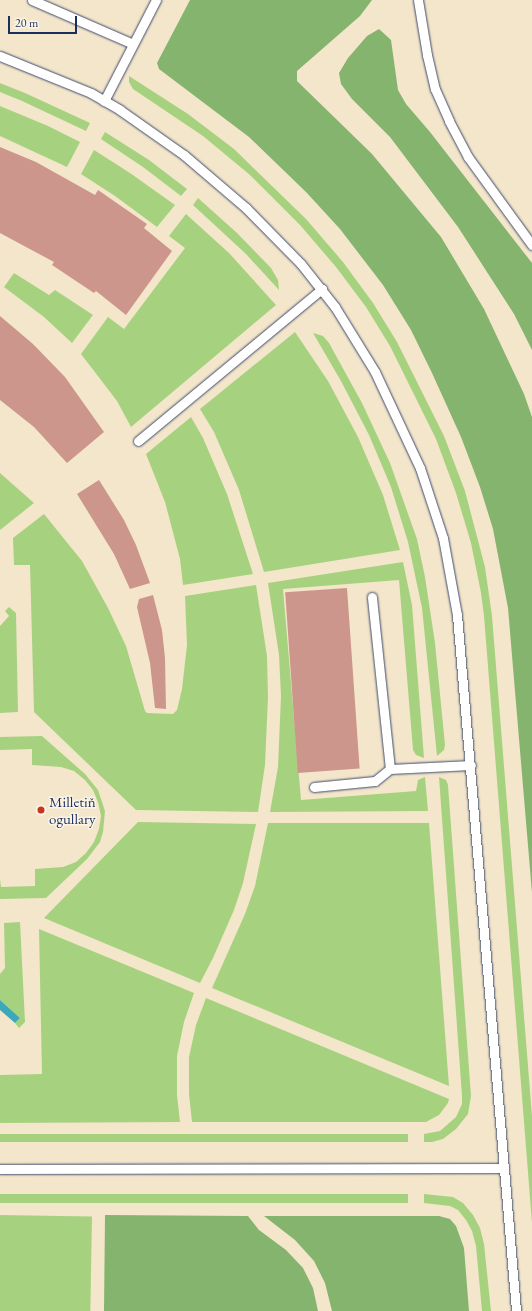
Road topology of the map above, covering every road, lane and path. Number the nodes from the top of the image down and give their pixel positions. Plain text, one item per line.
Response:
1 (32, 0) edge
2 (156, 0) edge
3 (418, 0) edge
4 (133, 44) junction
5 (0, 56) edge
6 (104, 101) junction
7 (532, 245) edge
8 (322, 289) junction
9 (138, 441) dead end
10 (372, 597) dead end
11 (471, 764) junction
12 (390, 769) junction
13 (314, 787) dead end
14 (503, 1168) junction
15 (0, 1169) edge
16 (516, 1311) edge

1 - 4 lane
2 - 4 lane
3 - 7 lane
4 - 6 lane
5 - 6 lane
6 - 8 lane
8 - 9 lane
8 - 11 lane
10 - 12 lane
11 - 12 lane
11 - 14 lane
12 - 13 lane
14 - 15 lane
14 - 16 lane

